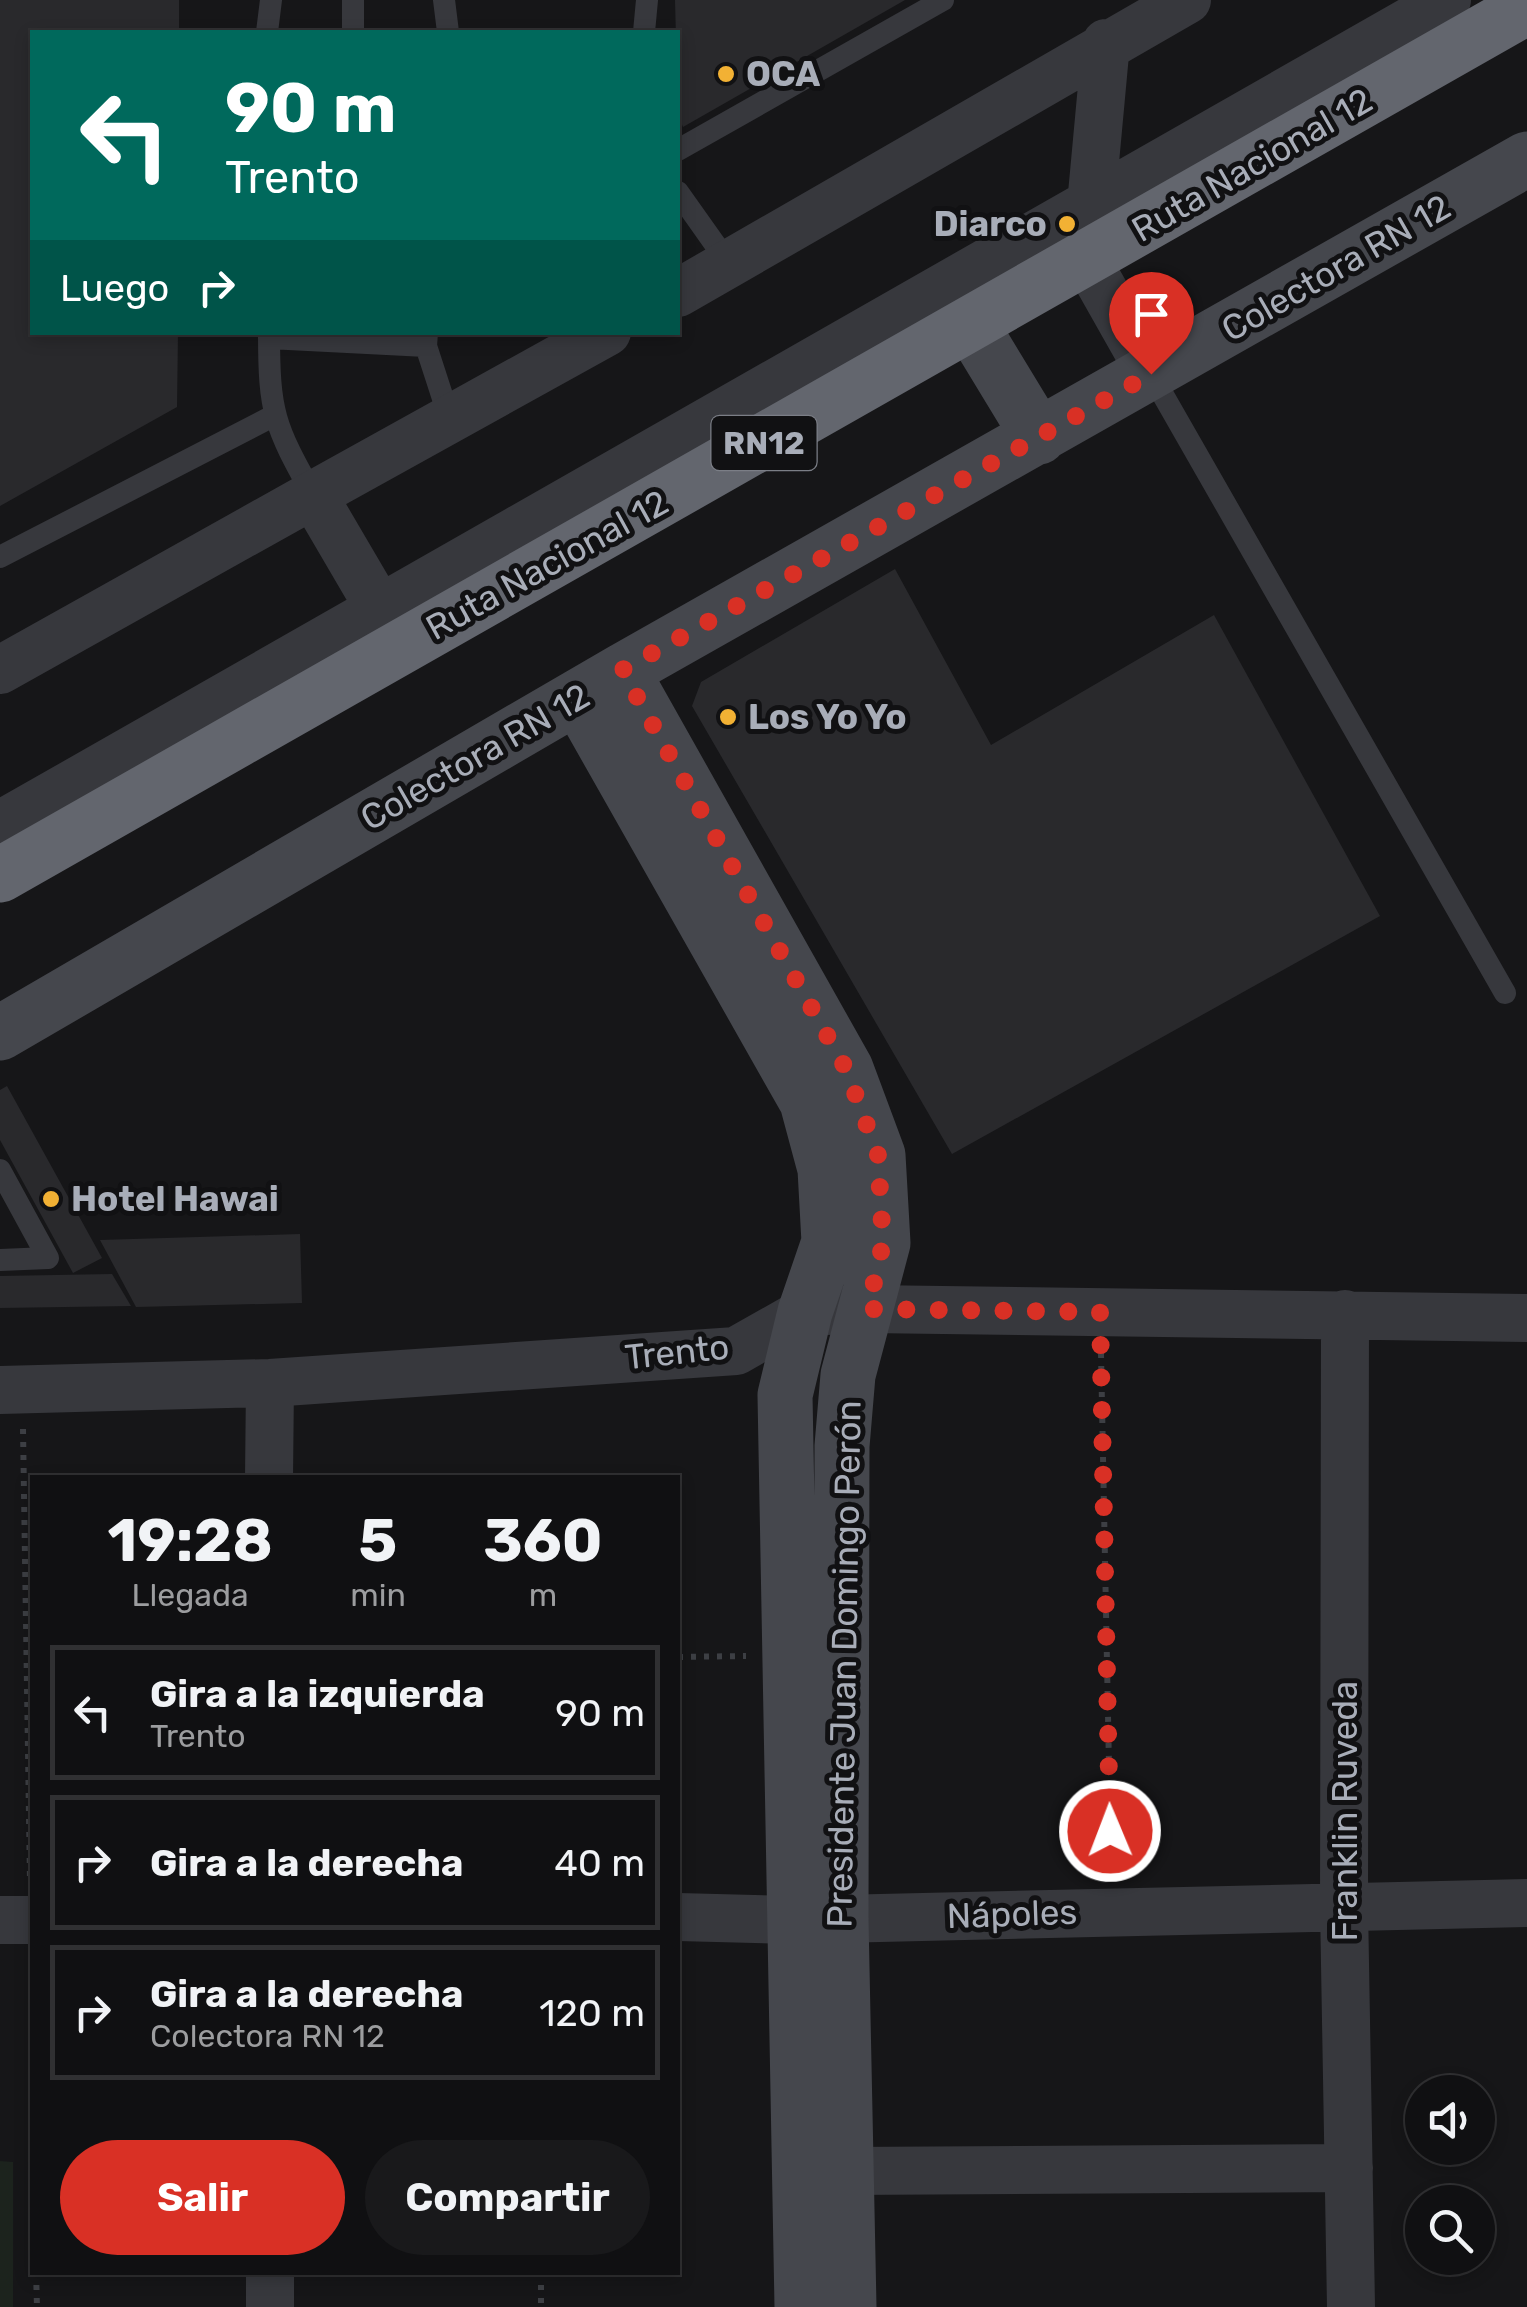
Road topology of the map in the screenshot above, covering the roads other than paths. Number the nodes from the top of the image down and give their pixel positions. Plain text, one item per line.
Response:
1 (271, 0) edge
2 (352, 0) edge
3 (444, 0) edge
4 (647, 0) edge
5 (943, 0) edge
6 (1186, 0) edge
7 (1447, 0) edge
8 (1527, 7) edge
9 (267, 30) edge
10 (353, 30) edge
11 (448, 30) edge
12 (644, 30) edge
13 (1106, 43) junction
14 (680, 149) edge
15 (1527, 159) edge
16 (680, 195) edge
17 (1086, 259) junction
18 (729, 264) junction
19 (680, 292) edge
20 (971, 325) junction
21 (269, 335) edge
22 (602, 335) edge
23 (357, 338) edge
24 (426, 339) edge
25 (1151, 374) junction
26 (273, 416) junction
27 (450, 420) junction
28 (1038, 437) junction
29 (313, 495) junction
30 (0, 557) edge
31 (402, 646) junction
32 (0, 670) edge
33 (600, 684) junction
34 (0, 824) edge
35 (0, 876) edge
36 (1505, 994) dead end
37 (0, 1032) edge
38 (0, 1170) edge
39 (0, 1260) edge
40 (868, 1309) junction
41 (805, 1312) junction
42 (1345, 1314) junction
43 (1527, 1318) edge
44 (270, 1383) junction
45 (11, 1390) edge
46 (269, 1475) edge
47 (1527, 1903) edge
48 (1344, 1906) junction
49 (680, 1918) edge
50 (818, 1919) junction
51 (1350, 2168) junction
52 (847, 2171) junction
53 (270, 2275) edge
54 (270, 2307) edge
55 (802, 2307) edge
56 (849, 2307) edge
57 (1351, 2307) edge

1 - 9 lane
2 - 10 lane
3 - 11 lane
4 - 12 lane
5 - 14 lane
6 - 13 street
7 - 34 street
8 - 17 highway, Ruta Nacional 12 / RN12
13 - 17 street
13 - 18 street
15 - 25 main road, Colectora RN 12
16 - 18 lane
17 - 20 highway, Ruta Nacional 12 / RN12
17 - 25 street
18 - 19 street
20 - 28 main road
20 - 31 highway, Ruta Nacional 12 / RN12
21 - 23 lane
21 - 26 lane
22 - 27 street
23 - 24 lane
24 - 27 lane
25 - 28 main road, Colectora RN 12
25 - 36 lane
26 - 29 lane
26 - 30 lane
27 - 29 street
28 - 33 main road, Colectora RN 12
29 - 31 street, Ruta Nacional 12
29 - 32 street
31 - 35 highway, Ruta Nacional 12 / RN12
33 - 37 main road, Colectora RN 12
33 - 40 main road, Presidente Juan Domingo Perón
33 - 41 main road, Presidente Juan Domingo Perón
38 - 39 lane
40 - 41 street, Trento
40 - 42 street, Trento
40 - 50 main road, Presidente Juan Domingo Perón
41 - 44 street, Trento
41 - 50 main road, Presidente Juan Domingo Perón
42 - 43 street, Trento
42 - 48 street, Franklin Ruveda
44 - 45 street, Trento
44 - 46 street
47 - 48 street, Nápoles
48 - 50 street, Nápoles
48 - 51 street, Franklin Ruveda
49 - 50 street, Nápoles
50 - 52 main road, Presidente Juan Domingo Perón
50 - 55 main road, Presidente Juan Domingo Perón
51 - 52 street
51 - 57 street, Franklin Ruveda
52 - 56 main road, Presidente Juan Domingo Perón
53 - 54 street

